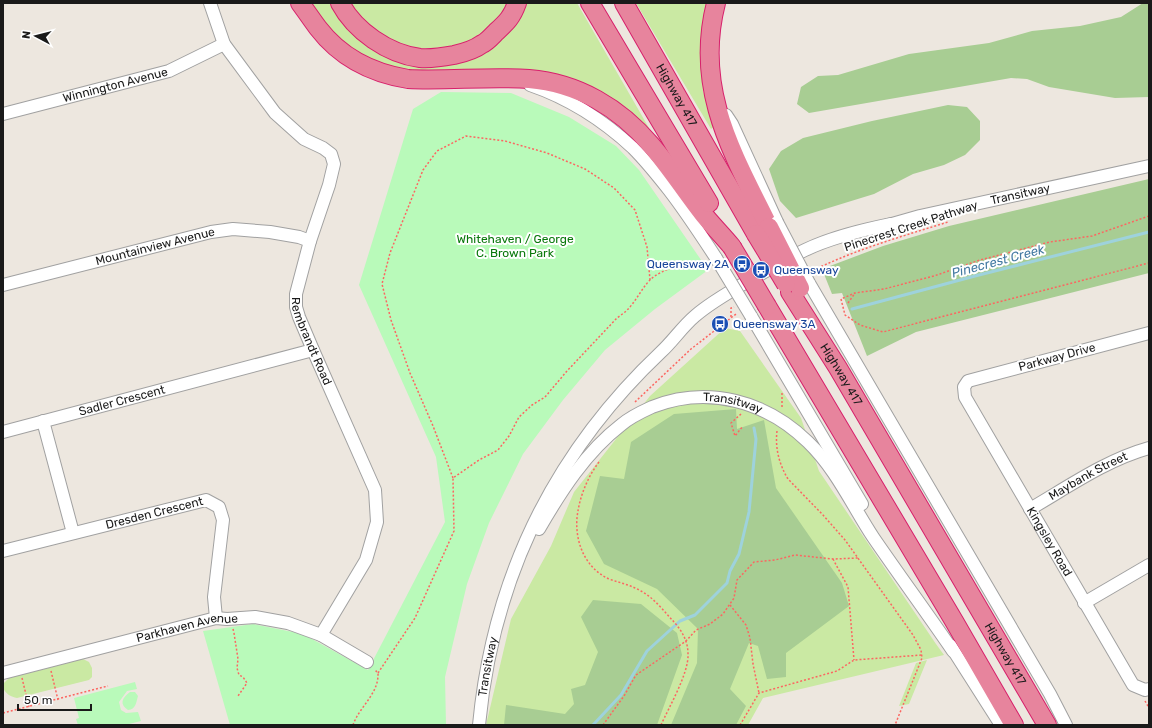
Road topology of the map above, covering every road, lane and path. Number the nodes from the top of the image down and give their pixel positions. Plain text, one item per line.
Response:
1 (210, 3) edge
2 (340, 3) edge
3 (517, 3) edge
4 (590, 3) edge
5 (624, 3) edge
6 (716, 3) edge
7 (303, 5) edge
8 (224, 44) junction
9 (487, 78) junction
10 (3, 114) edge
11 (1149, 166) edge
12 (1149, 216) edge
13 (949, 222) dead end
14 (767, 228) junction
15 (310, 241) junction
16 (732, 247) junction
17 (713, 260) junction
18 (1149, 263) edge
19 (650, 280) junction
20 (802, 284) junction
21 (3, 285) edge
22 (855, 293) junction
23 (848, 303) dead end
24 (737, 305) dead end
25 (736, 314) dead end
26 (731, 317) junction
27 (1149, 333) edge
28 (313, 350) junction
29 (967, 383) joint
30 (781, 386) dead end
31 (633, 405) dead end
32 (742, 413) dead end
33 (779, 419) junction
34 (43, 421) junction
35 (743, 426) dead end
36 (3, 432) edge
37 (1149, 448) edge
38 (602, 459) dead end
39 (453, 478) junction
40 (1030, 509) junction
41 (73, 534) junction
42 (3, 551) edge
43 (858, 558) junction
44 (833, 559) junction
45 (1149, 565) edge
46 (1084, 602) junction
47 (730, 605) junction
48 (501, 610) junction
49 (221, 619) junction
50 (321, 635) junction
51 (686, 642) junction
52 (953, 651) junction
53 (922, 655) junction
54 (854, 660) junction
55 (48, 662) junction
56 (367, 662) joint
57 (19, 669) junction
58 (3, 673) edge
59 (378, 673) junction
60 (108, 686) dead end
61 (1149, 689) edge
62 (759, 693) junction
63 (238, 696) dead end
64 (58, 700) junction
65 (29, 707) junction
66 (3, 712) edge
67 (352, 725) edge
68 (480, 725) edge
69 (603, 725) edge
70 (661, 725) edge
71 (740, 725) edge
72 (895, 725) edge
73 (1001, 725) edge
74 (1014, 725) edge
75 (1048, 725) edge
76 (1066, 725) edge

1 - 8 street, Rembrandt Road
2 - 3 highway
4 - 16 highway
5 - 14 highway, Highway 417
6 - 14 highway
7 - 9 highway
8 - 10 street, Winnington Avenue
8 - 15 street, Rembrandt Road
9 - 16 highway
9 - 17 street
11 - 48 street, Transitway
12 - 22 path
13 - 20 path, Pinecrest Creek Pathway
14 - 20 highway, Highway 417, bridge
15 - 21 street, Mountainview Avenue
15 - 28 street, Rembrandt Road
16 - 74 highway, bridge
17 - 19 path
17 - 52 street, bridge
18 - 22 path
19 - 39 path
19 - 39 path
20 - 75 highway, Highway 417
20 - 76 street
22 - 23 path
24 - 26 path
25 - 26 path
26 - 31 path
27 - 29 street, Parkway Drive
28 - 34 street, Sadler Crescent
28 - 50 street, Rembrandt Road
29 - 40 street, Kingsley Road
30 - 33 path
32 - 35 path
33 - 43 path
33 - 48 street, Transitway
33 - 52 street, Transitway
34 - 36 street, Sadler Crescent
34 - 41 street
37 - 40 street, Maybank Street
38 - 51 path
39 - 59 path
40 - 46 street, Kingsley Road
41 - 42 street, Dresden Crescent
41 - 49 street, Dresden Crescent
43 - 44 path
43 - 53 path
44 - 47 path
44 - 54 path
45 - 46 street
46 - 61 street, Kingsley Road
47 - 51 path
47 - 62 path
48 - 68 street, Transitway
49 - 50 street, Parkhaven Avenue
49 - 55 street, Parkhaven Avenue
49 - 63 path
50 - 56 street, Parkhaven Avenue
51 - 69 path
51 - 70 path
52 - 73 street
53 - 54 path
53 - 72 path
54 - 62 path
55 - 57 street, Parkhaven Avenue
55 - 64 path
56 - 59 path
57 - 58 street, Parkhaven Avenue
57 - 65 path
59 - 67 path
60 - 64 path
62 - 71 path
64 - 65 path
65 - 66 path

